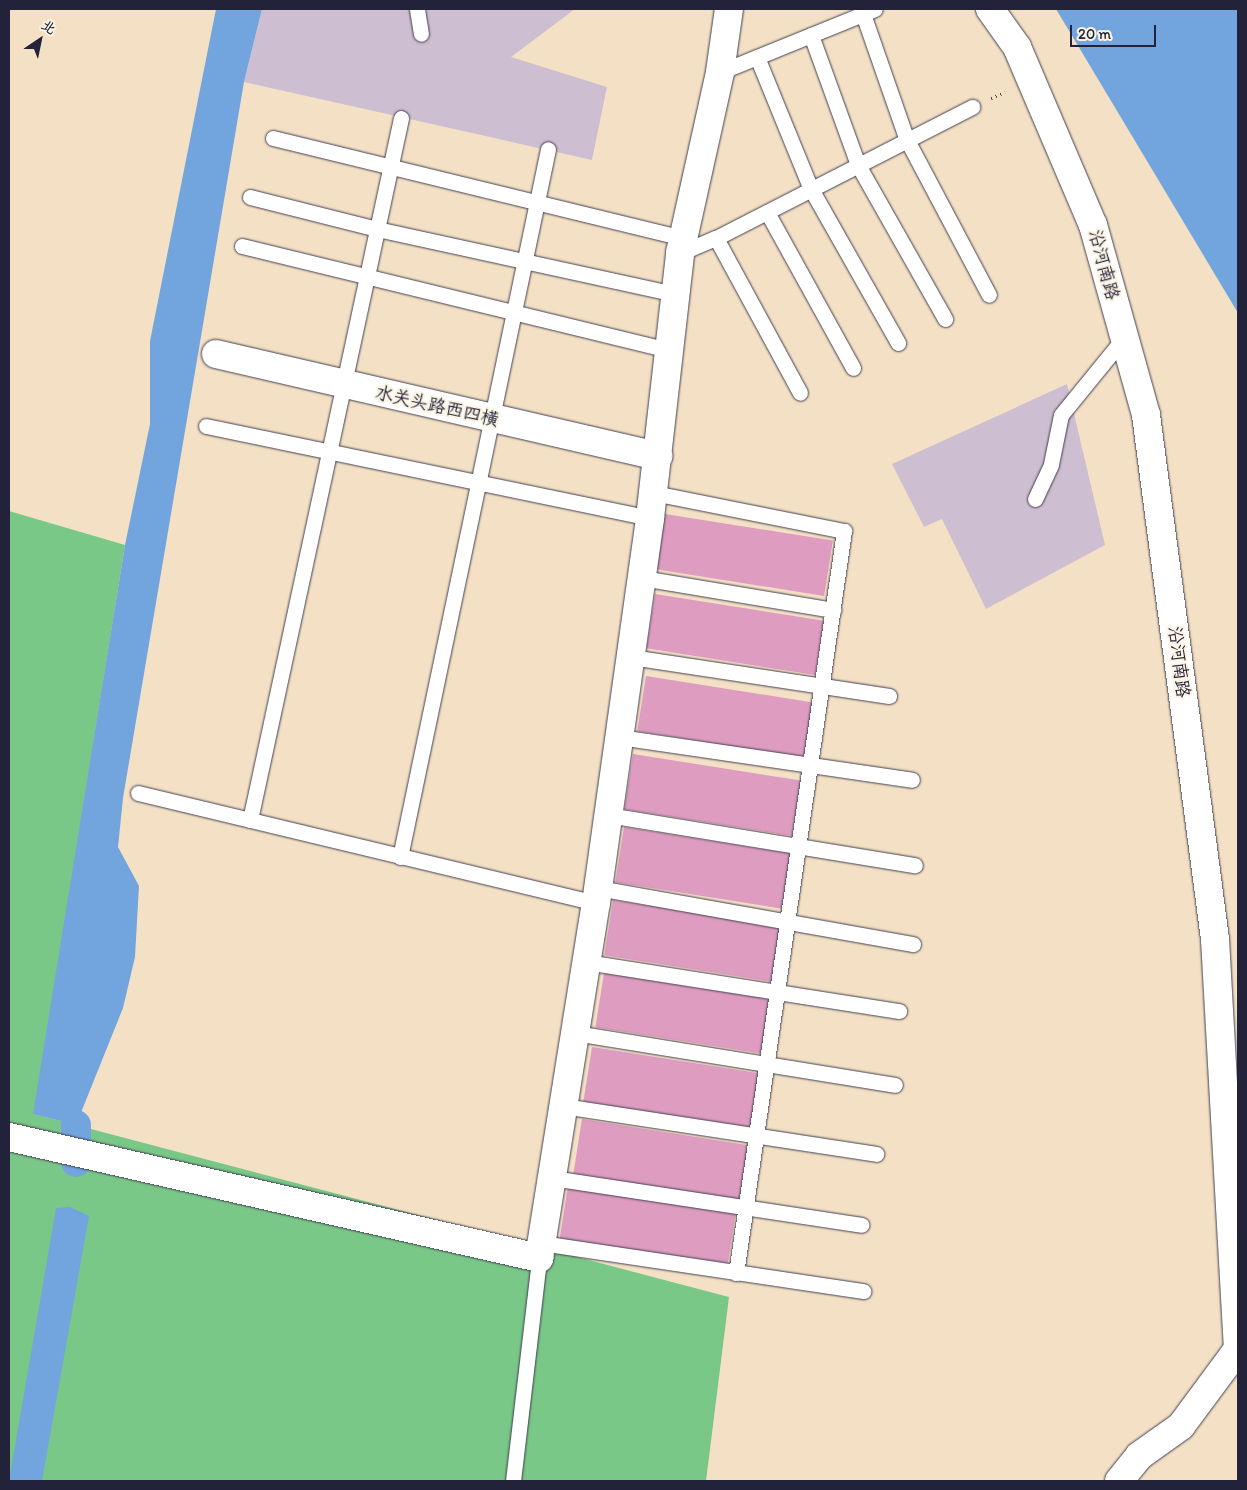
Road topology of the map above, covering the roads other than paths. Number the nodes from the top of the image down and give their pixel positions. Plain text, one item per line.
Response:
1 (417, 9) edge
2 (729, 9) edge
3 (990, 9) edge
4 (869, 11) edge
5 (421, 34) dead end
6 (810, 35) junction
7 (757, 58) junction
8 (720, 72) junction
9 (972, 107) road end
10 (401, 118) dead end
11 (273, 138) dead end
12 (907, 140) junction
13 (548, 149) dead end
14 (858, 165) junction
15 (390, 167) junction
16 (811, 189) junction
17 (250, 197) dead end
18 (536, 202) junction
19 (767, 212) junction
20 (377, 229) junction
21 (716, 238) junction
22 (682, 245) junction
23 (242, 246) dead end
24 (524, 261) junction
25 (367, 276) junction
26 (676, 294) junction
27 (989, 295) dead end
28 (514, 312) junction
29 (945, 319) dead end
30 (1124, 339) junction
31 (898, 343) dead end
32 (670, 350) junction
33 (216, 354) dead end
34 (853, 368) dead end
35 (344, 384) junction
36 (800, 393) dead end
37 (492, 418) junction
38 (206, 426) dead end
39 (329, 452) junction
40 (658, 456) junction
41 (478, 483) junction
42 (1035, 499) dead end
43 (652, 506) junction
44 (642, 578) junction
45 (833, 610) junction
46 (631, 657) junction
47 (822, 688) junction
48 (889, 696) dead end
49 (620, 737) junction
50 (810, 765) junction
51 (912, 780) dead end
52 (138, 793) dead end
53 (608, 815) junction
54 (250, 820) junction
55 (799, 846) junction
56 (400, 857) junction
57 (915, 865) dead end
58 (597, 895) junction
59 (788, 922) junction
60 (913, 944) dead end
61 (586, 962) junction
62 (776, 991) junction
63 (899, 1011) dead end
64 (575, 1033) junction
65 (766, 1065) junction
66 (895, 1085) dead end
67 (563, 1106) junction
68 (756, 1136) junction
69 (9, 1137) edge
70 (876, 1154) dead end
71 (552, 1178) junction
72 (746, 1208) junction
73 (861, 1225) dead end
74 (540, 1250) junction
75 (736, 1274) junction
76 (863, 1291) dead end
77 (1238, 1348) edge
78 (513, 1481) edge
79 (1119, 1481) edge

1 - 5 lane
2 - 8 street
3 - 30 street, 沿河南路
4 - 6 lane
4 - 12 lane
6 - 7 lane
6 - 14 lane
7 - 8 lane
7 - 16 lane
8 - 22 street
9 - 12 lane
10 - 15 lane
11 - 15 lane
12 - 14 lane
12 - 27 lane
13 - 18 lane
14 - 16 lane
14 - 29 lane
15 - 18 lane
15 - 20 lane
16 - 19 lane
16 - 31 lane
17 - 20 lane
18 - 22 lane
18 - 24 lane
19 - 21 lane
19 - 34 lane
20 - 24 lane
20 - 25 lane
21 - 22 lane
21 - 36 lane
22 - 26 street
23 - 25 lane
24 - 26 lane
24 - 28 lane
25 - 28 lane
25 - 35 lane
26 - 32 street
28 - 32 lane
28 - 37 lane
30 - 42 lane
30 - 77 street, 沿河南路
32 - 40 street
33 - 35 street, 水关头路西四横
35 - 37 street, 水关头路西四横
35 - 39 lane
37 - 40 street, 水关头路西四横
37 - 41 lane
38 - 39 lane
39 - 41 lane
39 - 54 lane
40 - 43 street
41 - 43 lane
41 - 56 lane
43 - 44 street
43 - 45 lane
44 - 45 lane
44 - 46 street
45 - 47 lane
46 - 47 lane
46 - 49 street
47 - 48 lane
47 - 50 lane
49 - 50 lane
49 - 53 street
50 - 51 lane
50 - 55 lane
52 - 54 lane
53 - 55 lane
53 - 58 street
54 - 56 lane
55 - 57 lane
55 - 59 lane
56 - 58 lane
58 - 59 lane
58 - 61 street
59 - 60 lane
59 - 62 lane
61 - 62 lane
61 - 64 street
62 - 63 lane
62 - 65 lane
64 - 65 lane
64 - 67 street
65 - 66 lane
65 - 68 lane
67 - 68 lane
67 - 71 street
68 - 70 lane
68 - 72 lane
69 - 74 street
71 - 72 lane
71 - 74 street
72 - 73 lane
72 - 75 lane
74 - 75 lane
74 - 78 lane
75 - 76 lane
77 - 79 street

